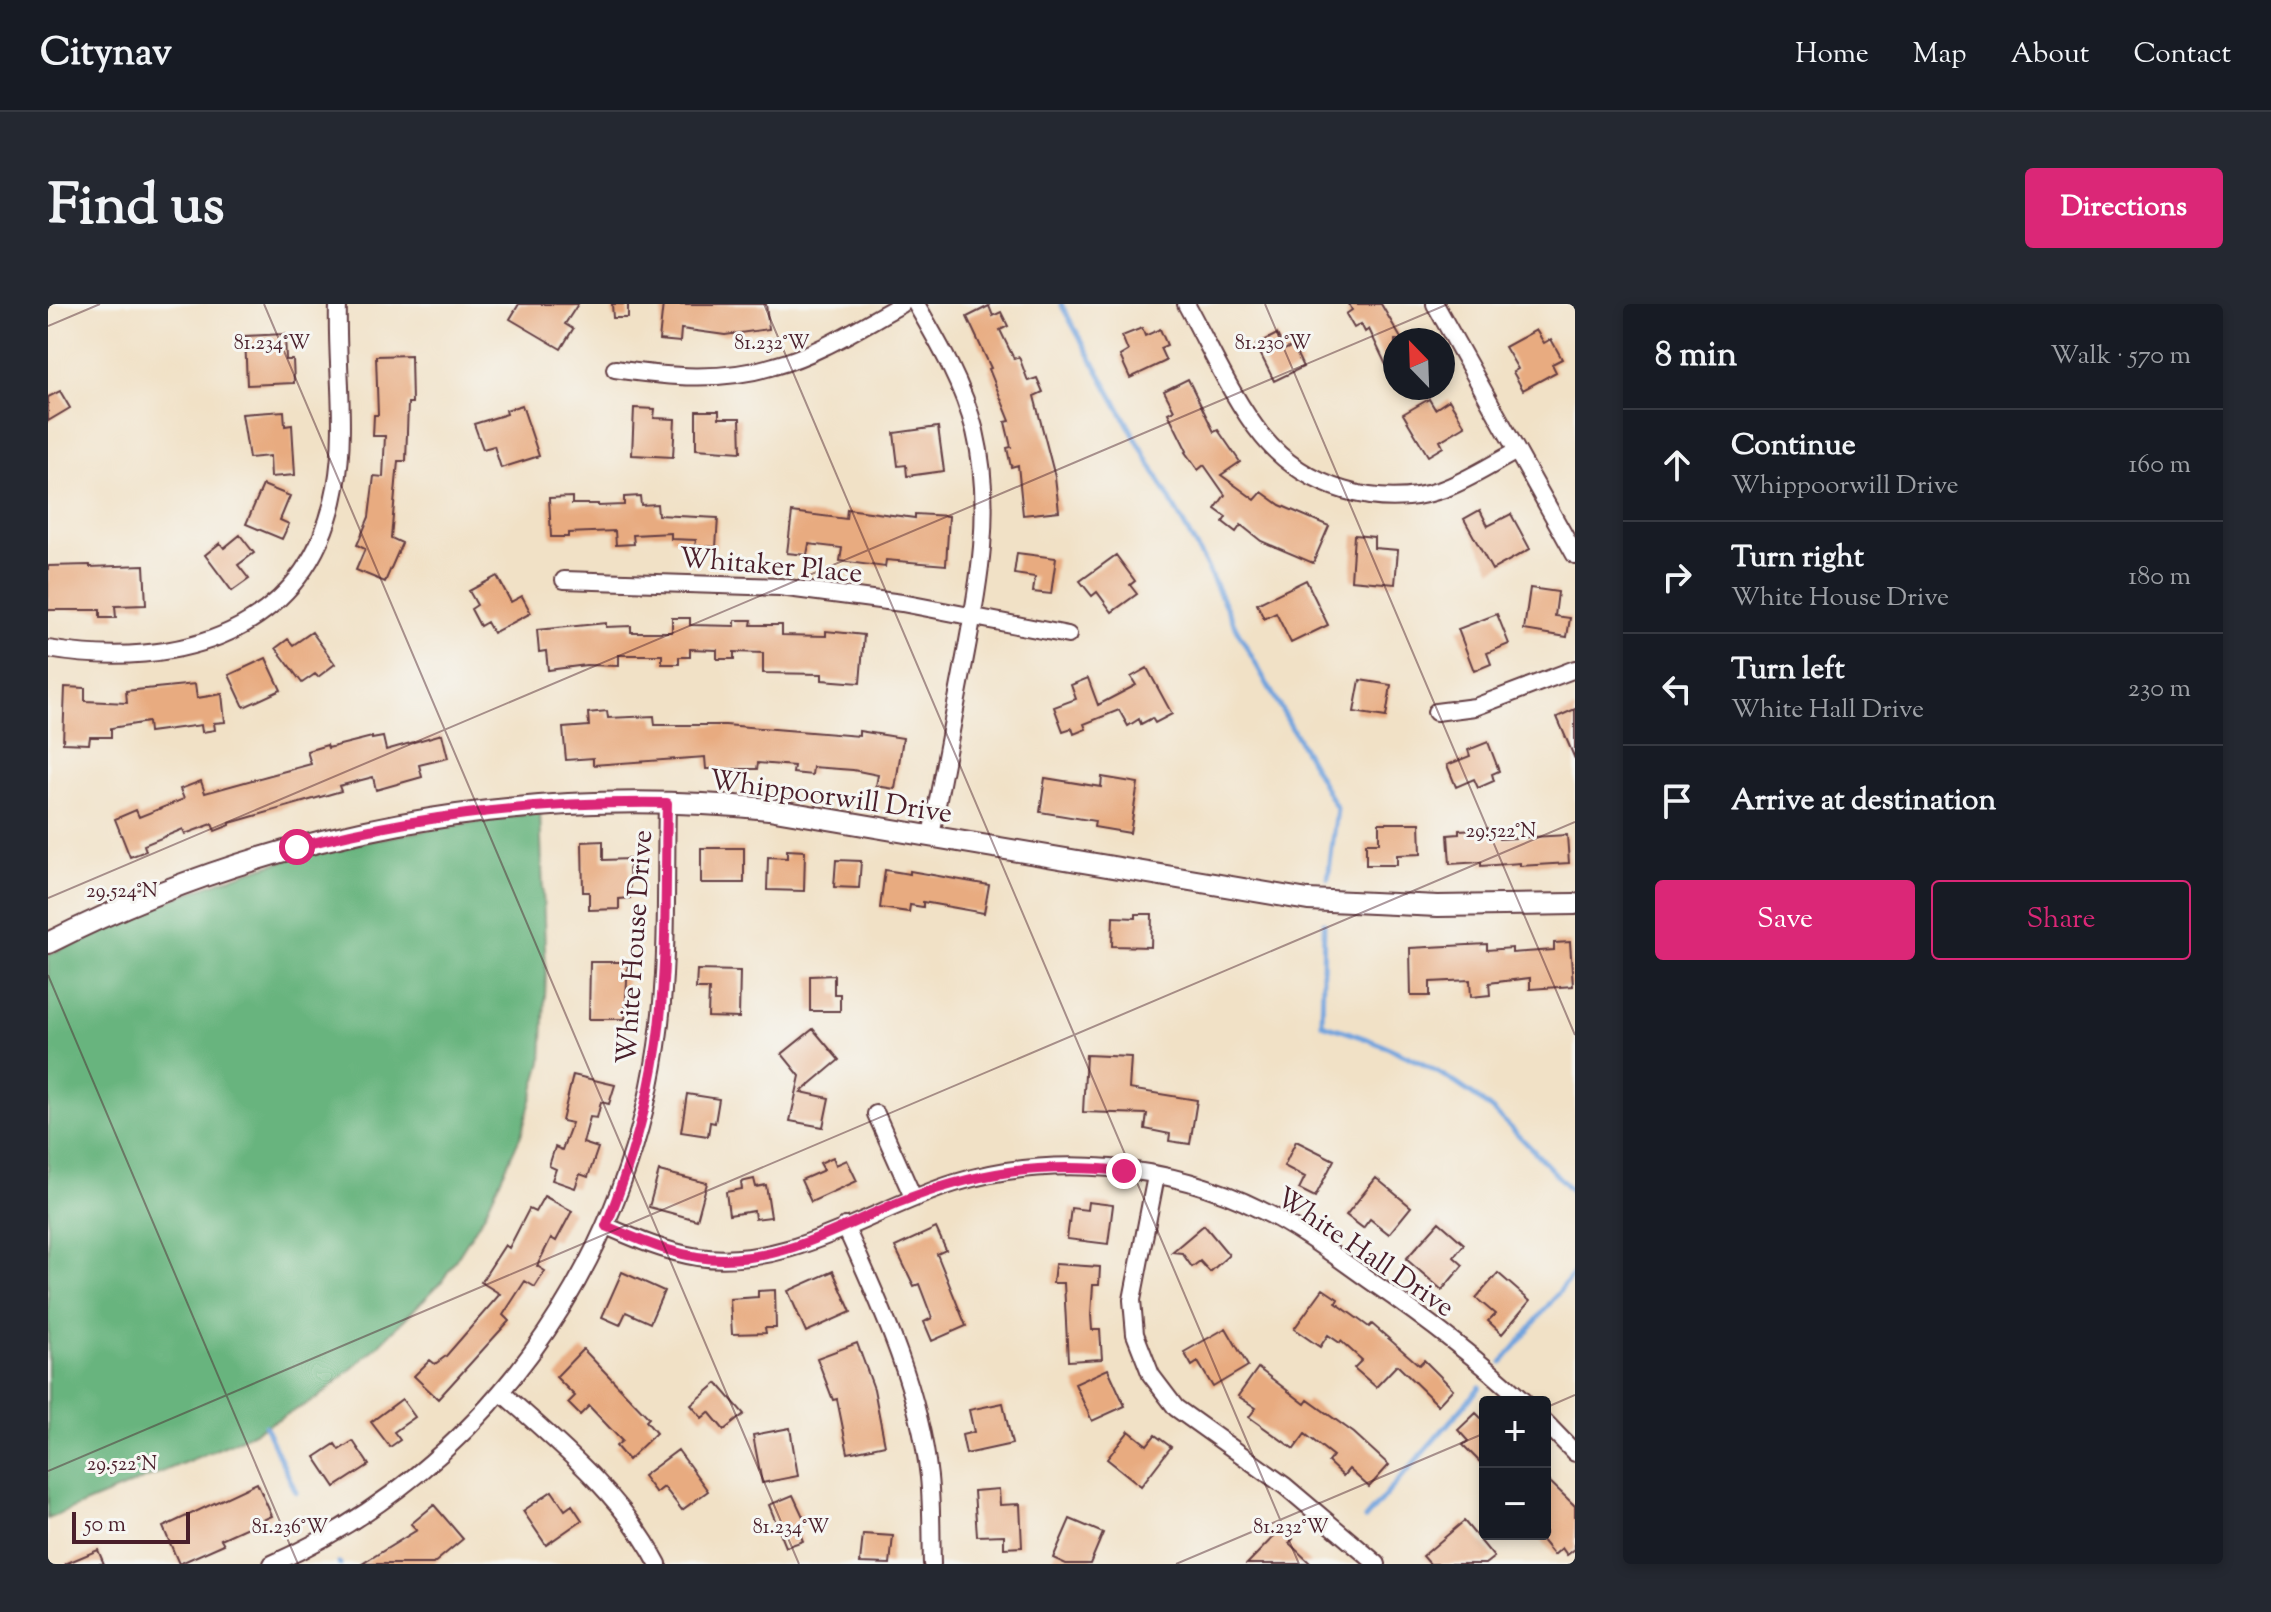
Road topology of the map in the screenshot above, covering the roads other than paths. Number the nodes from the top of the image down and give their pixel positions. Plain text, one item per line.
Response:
1 (338, 304) edge
2 (902, 304) edge
3 (916, 304) edge
4 (1186, 304) edge
5 (1435, 304) edge
6 (615, 369) dead end
7 (1517, 451) junction
8 (1575, 555) edge
9 (564, 580) dead end
10 (973, 615) junction
11 (1068, 635) dead end
12 (48, 649) edge
13 (1575, 669) edge
14 (1436, 712) dead end
15 (667, 803) junction
16 (931, 836) junction
17 (1575, 904) edge
18 (48, 943) edge
19 (876, 1114) dead end
20 (1156, 1176) junction
21 (913, 1197) junction
22 (606, 1226) junction
23 (845, 1226) junction
24 (501, 1392) junction
25 (1517, 1396) edge
26 (1551, 1428) edge
27 (1575, 1453) edge
28 (272, 1564) edge
29 (658, 1564) edge
30 (932, 1564) edge
31 (1377, 1564) edge

1 - 12 street
2 - 6 street
3 - 10 street
4 - 7 street
5 - 7 street
7 - 8 street
9 - 10 street, Whitaker Place
10 - 11 street, Whitaker Place
10 - 16 street
13 - 14 street
15 - 16 street, Whippoorwill Drive
15 - 18 street, Whippoorwill Drive
15 - 22 street, White House Drive
16 - 17 street, Whippoorwill Drive
19 - 21 street
20 - 21 street, White Hall Drive
20 - 25 street, White Hall Drive
20 - 31 street
21 - 23 street, White Hall Drive
22 - 23 street, White Hall Drive
22 - 24 street, White House Drive
23 - 30 street
24 - 28 street, White House Drive
24 - 29 street
26 - 27 street

